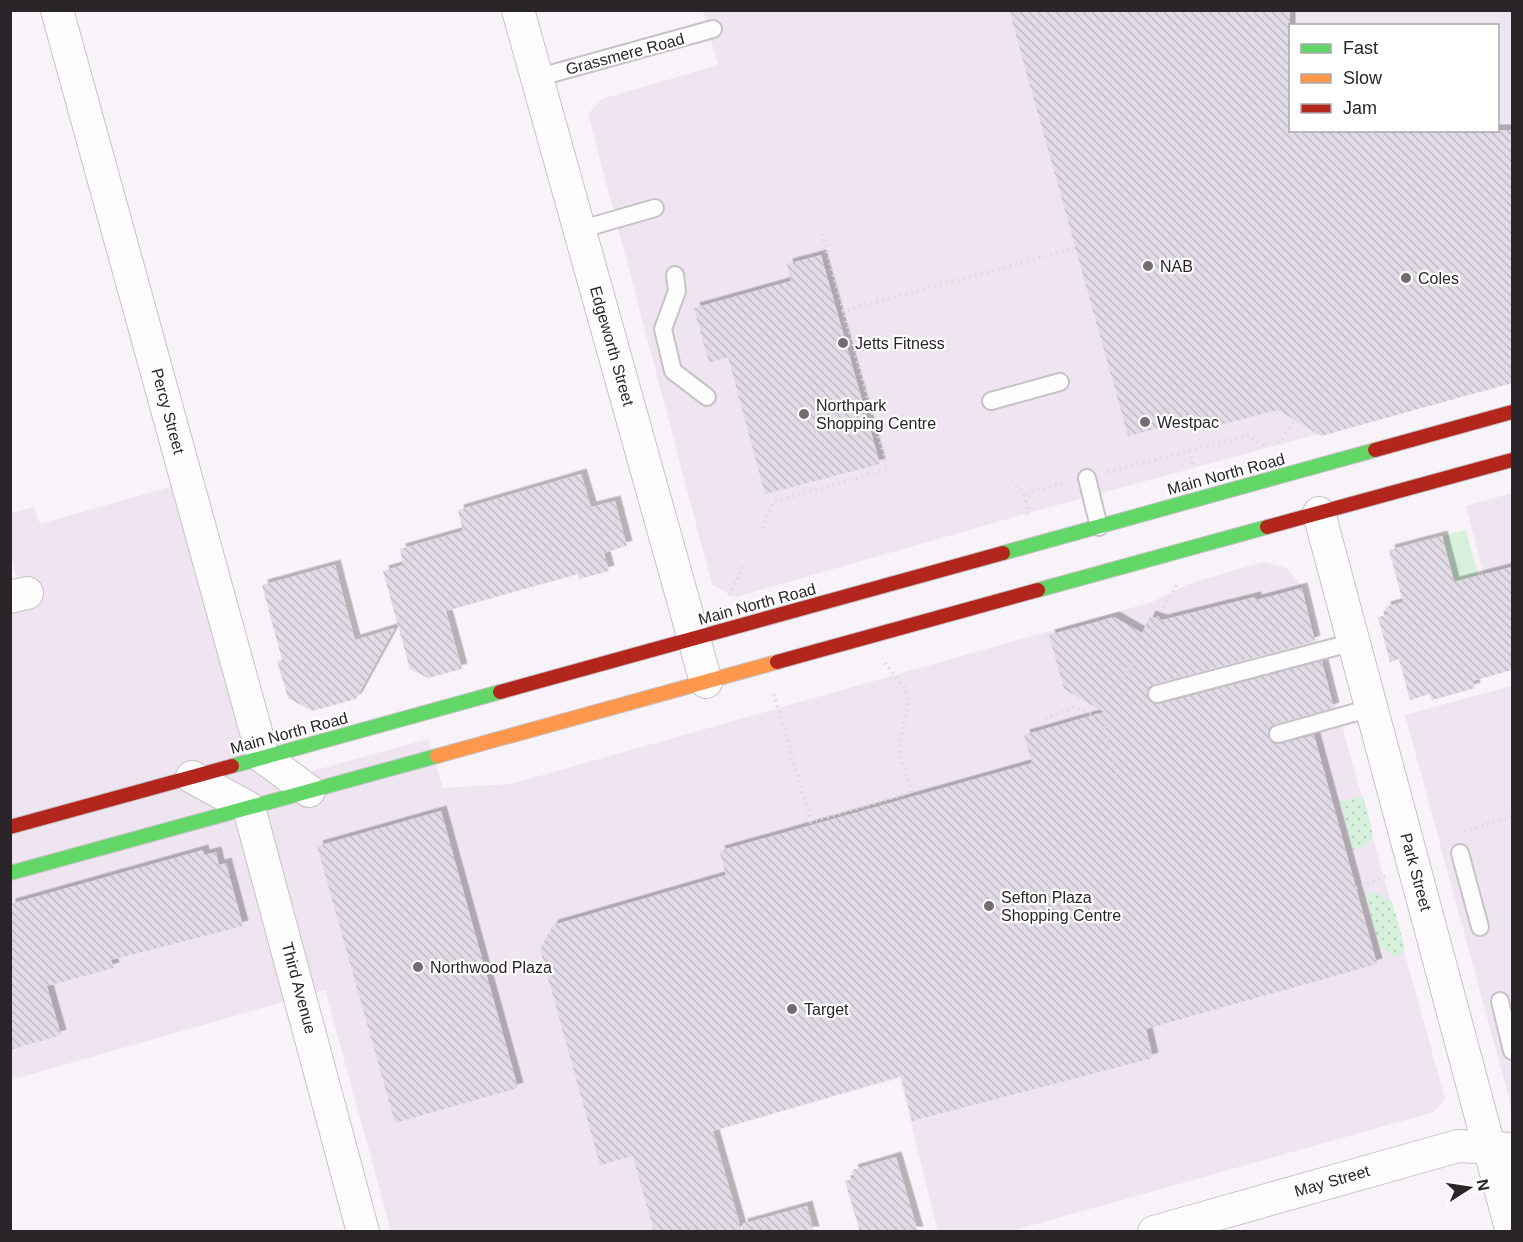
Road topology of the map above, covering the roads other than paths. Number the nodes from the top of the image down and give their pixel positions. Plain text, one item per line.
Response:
1 (57, 10) edge
2 (518, 10) edge
3 (714, 29) dead end
4 (536, 78) junction
5 (655, 208) dead end
6 (579, 230) junction
7 (675, 275) dead end
8 (1060, 382) dead end
9 (707, 397) dead end
10 (991, 401) dead end
11 (1512, 412) edge
12 (1512, 459) edge
13 (1087, 477) road end
14 (1319, 513) junction
15 (1099, 527) junction
16 (693, 638) junction
17 (1354, 642) junction
18 (706, 682) junction
19 (1157, 694) dead end
20 (1371, 708) junction
21 (1278, 734) dead end
22 (263, 757) junction
23 (192, 777) junction
24 (309, 791) junction
25 (249, 807) junction
26 (10, 827) edge
27 (1460, 853) dead end
28 (10, 873) edge
29 (1480, 927) dead end
30 (1500, 1001) dead end
31 (1512, 1051) edge
32 (1501, 1148) edge
33 (363, 1232) edge
34 (1154, 1232) edge
35 (1512, 1232) edge

1 - 22 street, Percy Street
2 - 4 street, Edgeworth Street
3 - 4 lane, Grassmere Road
4 - 6 street, Edgeworth Street
5 - 6 lane
6 - 16 street, Edgeworth Street
7 - 9 lane
8 - 10 lane
11 - 15 highway, Main North Road
12 - 14 highway
13 - 15 lane
14 - 17 street, Park Street
14 - 18 highway
15 - 16 highway, Main North Road
16 - 18 street, Edgeworth Street
16 - 22 highway, Main North Road
17 - 19 lane
17 - 20 street, Park Street
18 - 24 highway
20 - 21 lane
20 - 32 street, Park Street
22 - 23 highway, Main North Road
22 - 24 street
23 - 25 street
23 - 26 highway, Main North Road
24 - 25 highway
25 - 28 highway
25 - 33 street, Third Avenue
27 - 29 lane
30 - 31 lane
32 - 34 street, May Street
32 - 35 street, Park Street

